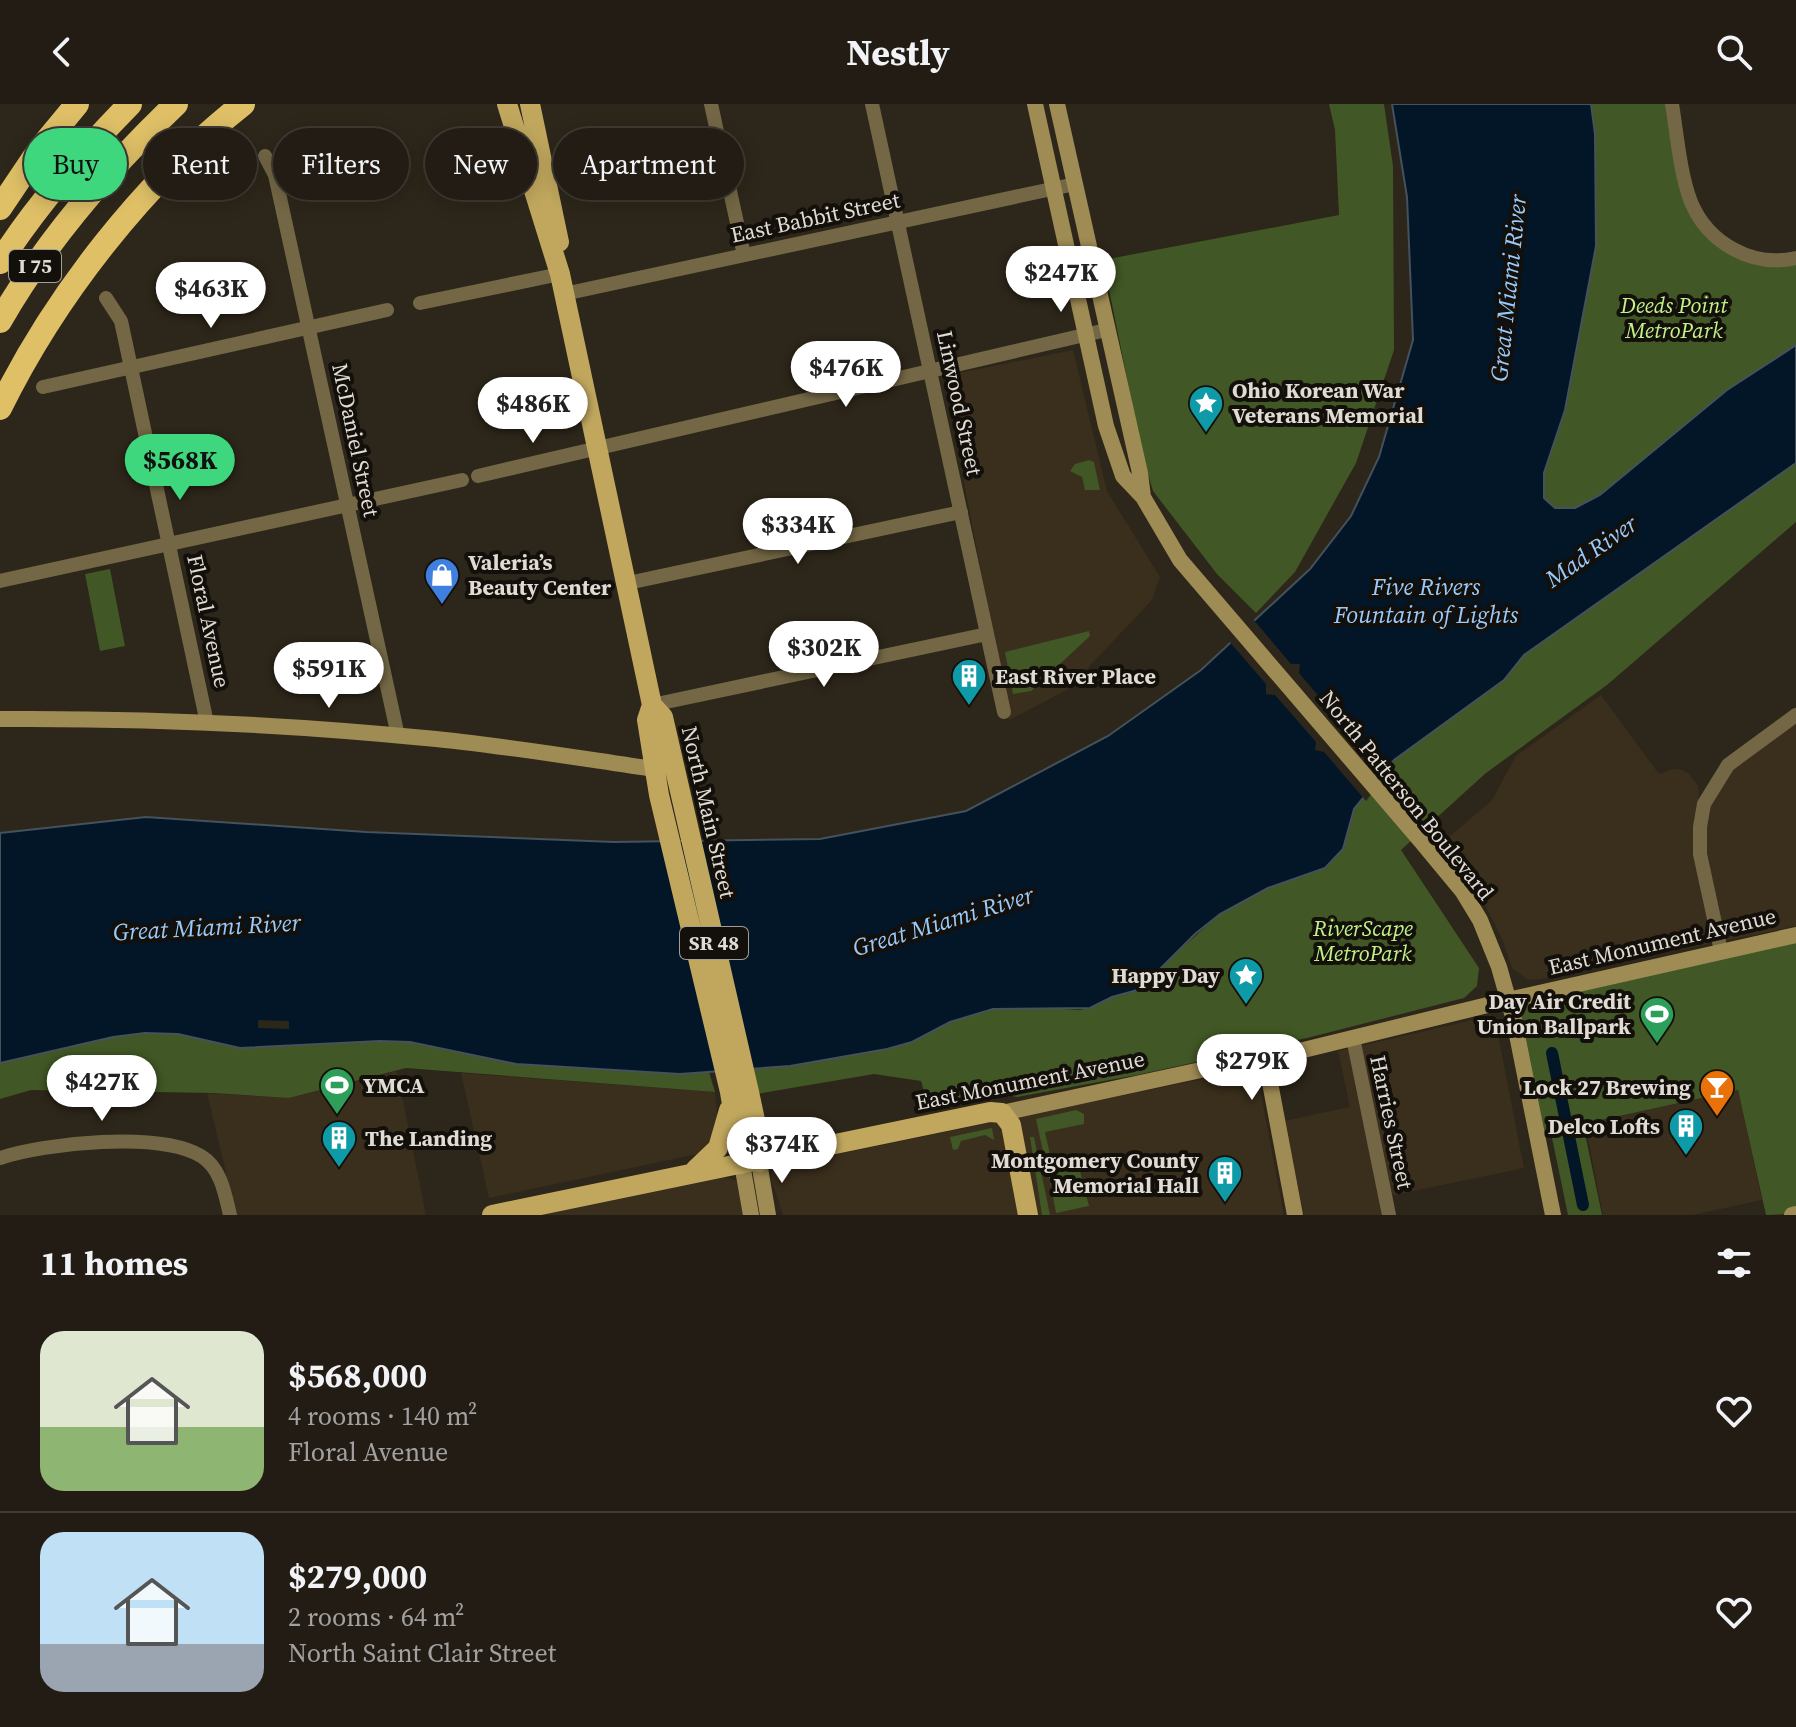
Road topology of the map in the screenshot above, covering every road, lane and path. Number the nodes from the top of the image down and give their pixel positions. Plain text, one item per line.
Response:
1 (77, 104) edge
2 (130, 104) edge
3 (176, 104) edge
4 (243, 104) edge
5 (507, 104) edge
6 (530, 104) edge
7 (711, 104) edge
8 (872, 104) edge
9 (1035, 104) edge
10 (1057, 104) edge
11 (1672, 108) edge
12 (265, 156) dead end
13 (1075, 184) junction
14 (1055, 187) junction
15 (0, 208) edge
16 (898, 221) junction
17 (744, 255) junction
18 (1796, 258) edge
19 (0, 262) edge
20 (562, 284) junction
21 (106, 298) dead end
22 (420, 303) dead end
23 (387, 310) dead end
24 (0, 321) edge
25 (309, 328) junction
26 (1106, 330) junction
27 (1086, 333) junction
28 (131, 367) junction
29 (930, 370) junction
30 (43, 387) dead end
31 (0, 408) edge
32 (598, 447) junction
33 (478, 476) dead end
34 (462, 480) dead end
35 (1143, 497) junction
36 (348, 506) junction
37 (961, 512) junction
38 (170, 545) junction
39 (0, 581) edge
40 (628, 583) junction
41 (987, 634) junction
42 (652, 705) junction
43 (1004, 712) dead end
44 (1796, 715) edge
45 (0, 719) edge
46 (207, 723) junction
47 (398, 736) junction
48 (664, 767) junction
49 (1796, 935) edge
50 (1721, 951) junction
51 (1508, 1000) junction
52 (1353, 1038) junction
53 (1283, 1055) junction
54 (736, 1094) junction
55 (1002, 1113) junction
56 (0, 1158) edge
57 (751, 1163) junction
58 (694, 1171) junction
59 (230, 1215) edge
60 (489, 1215) edge
61 (751, 1215) edge
62 (768, 1215) edge
63 (1028, 1215) edge
64 (1295, 1215) edge
65 (1389, 1215) edge
66 (1553, 1215) edge

1 - 15 highway
2 - 19 highway, I 75
3 - 24 highway, I 75
4 - 31 highway
5 - 20 main road, North Main Street / SR 48
6 - 20 main road, North Main Street / SR 48
7 - 17 street
8 - 16 street, Linwood Street
9 - 14 main road
10 - 13 main road
11 - 18 street
12 - 25 street, McDaniel Street
13 - 14 street, East Babbit Street
13 - 26 main road
14 - 16 street, East Babbit Street
14 - 27 main road
16 - 17 street, East Babbit Street
16 - 29 street, Linwood Street
17 - 20 street, East Babbit Street
20 - 22 street, East Babbit Street
20 - 32 main road, North Main Street / SR 48
21 - 28 street, Floral Avenue
23 - 25 street
25 - 28 street
25 - 36 street, McDaniel Street
26 - 27 street
26 - 35 main road
27 - 29 street
27 - 35 main road
28 - 30 street
28 - 38 street, Floral Avenue
29 - 32 street
29 - 37 street, Linwood Street
32 - 33 street
32 - 40 main road, North Main Street / SR 48
34 - 36 street
35 - 51 main road, North Patterson Boulevard
36 - 38 street
36 - 47 street, McDaniel Street
37 - 40 street
37 - 41 street, Linwood Street
38 - 39 street
38 - 46 street, Floral Avenue
40 - 42 main road, North Main Street / SR 48
41 - 42 street
41 - 43 street, Linwood Street
42 - 48 main road, North Main Street / SR 48
44 - 50 street
45 - 46 main road
46 - 47 main road
47 - 48 main road
48 - 54 main road, North Main Street / SR 48
48 - 54 main road, North Main Street / SR 48
49 - 50 main road, East Monument Avenue
50 - 51 main road, East Monument Avenue
51 - 52 main road, East Monument Avenue
51 - 66 main road, North Patterson Boulevard
52 - 53 main road, East Monument Avenue
52 - 65 street, Harries Street
53 - 55 main road, East Monument Avenue
53 - 64 main road
54 - 57 main road, North Main Street
54 - 58 main road, SR 48
55 - 57 main road, East Monument Avenue
55 - 63 main road
56 - 59 street
57 - 58 main road, East Monument Avenue
57 - 61 main road, North Main Street
57 - 62 main road, North Main Street
58 - 60 main road, East Monument Avenue

